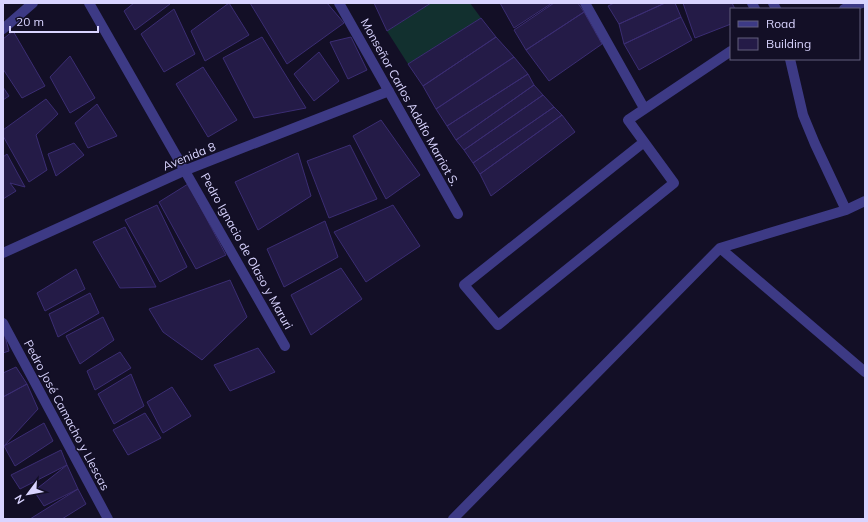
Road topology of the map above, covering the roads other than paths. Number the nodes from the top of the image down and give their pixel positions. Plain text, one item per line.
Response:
1 (33, 3) edge
2 (89, 3) edge
3 (339, 3) edge
4 (585, 3) edge
5 (862, 3) edge
6 (847, 8) edge
7 (3, 29) edge
8 (730, 52) edge
9 (790, 60) edge
10 (389, 92) junction
11 (644, 108) junction
12 (644, 142) junction
13 (186, 170) junction
14 (865, 201) edge
15 (846, 210) junction
16 (458, 214) dead end
17 (720, 248) junction
18 (3, 253) edge
19 (3, 323) edge
20 (285, 346) dead end
21 (865, 372) edge
22 (108, 519) edge
23 (453, 519) edge

1 - 7 street
2 - 13 street, Pedro Ignacio de Olaso y Maruri
3 - 10 street, Monseñor Carlos Adolfo Marriot S.
4 - 11 street
5 - 6 street
8 - 11 street
9 - 15 street
10 - 13 street, Avenida 8
10 - 16 street, Monseñor Carlos Adolfo Marriot S.
11 - 12 street
12 - 12 street
13 - 18 street, Avenida 8
13 - 20 street, Pedro Ignacio de Olaso y Maruri
14 - 15 street
15 - 17 street
17 - 21 street
17 - 23 street
19 - 22 street, Pedro José Camacho y Llescas

